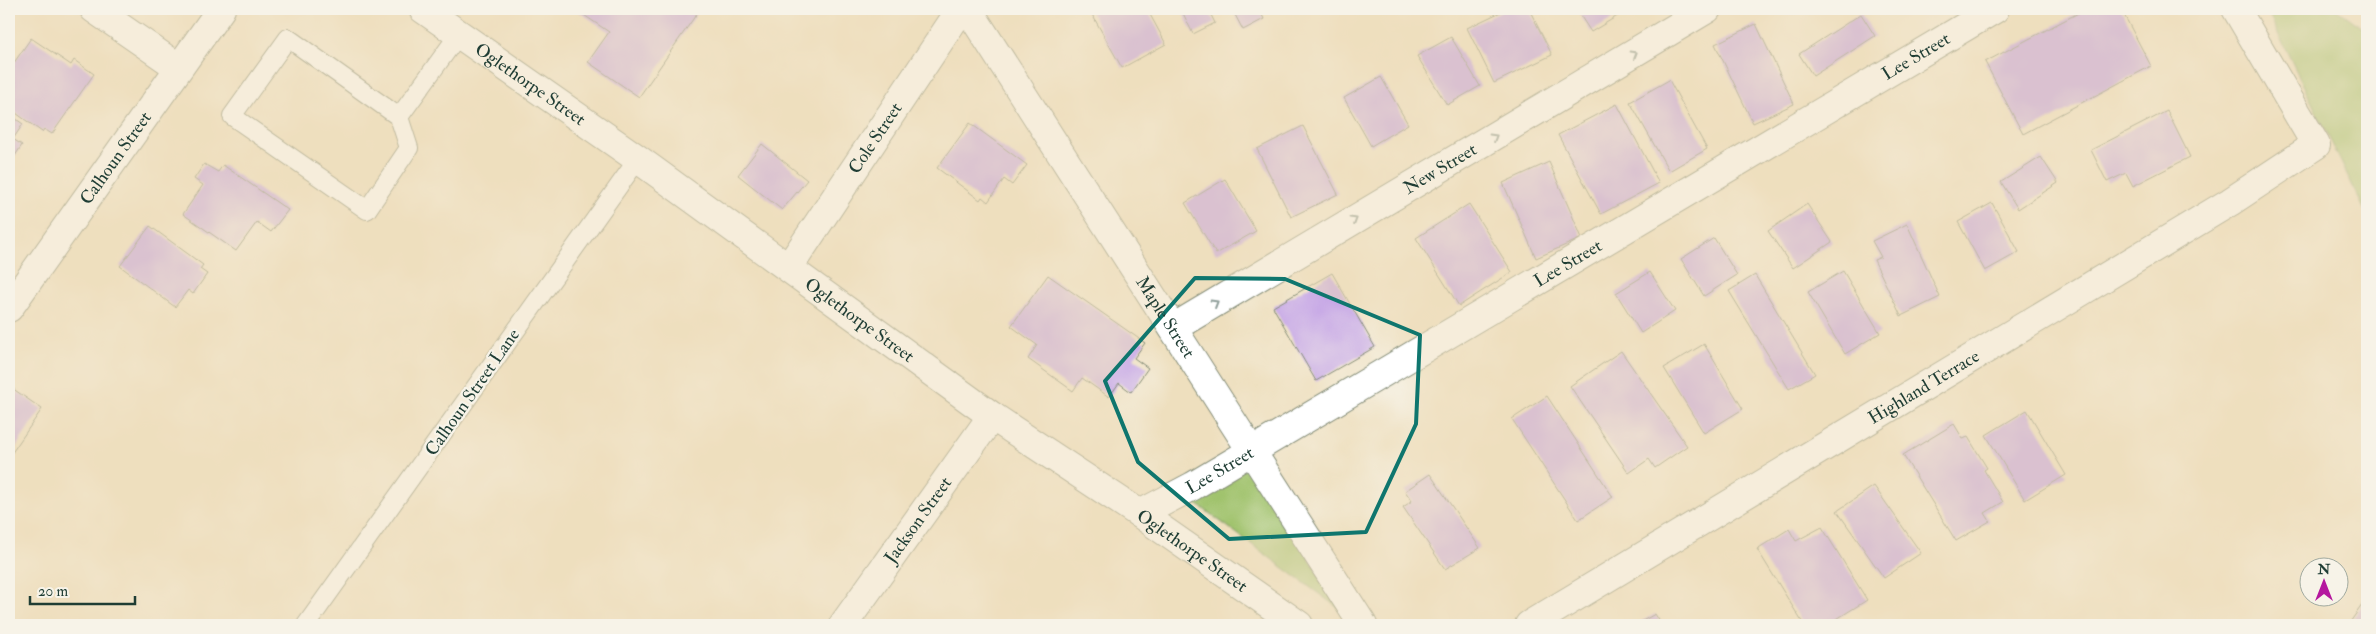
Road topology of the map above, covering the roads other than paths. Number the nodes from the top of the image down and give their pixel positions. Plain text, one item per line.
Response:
1 (94, 9) edge
2 (221, 9) edge
3 (423, 9) edge
4 (960, 9) edge
5 (968, 9) edge
6 (1707, 9) edge
7 (1995, 9) edge
8 (2236, 9) edge
9 (459, 34) junction
10 (178, 67) junction
11 (399, 117) junction
12 (638, 159) junction
13 (789, 267) junction
14 (9, 308) edge
15 (1173, 328) junction
16 (992, 416) junction
17 (1252, 451) junction
18 (1140, 514) junction
19 (306, 625) edge
20 (843, 625) edge
21 (1299, 625) edge
22 (1363, 625) edge
23 (1529, 625) edge

1 - 10 street
2 - 10 street, Calhoun Street
3 - 9 street, Oglethorpe Street
4 - 13 street, Cole Street
5 - 15 street, Maple Street
15 -> 6 street, New Street
7 - 17 street, Lee Street
8 - 23 street, Highland Terrace
9 - 11 lane
9 - 12 street, Oglethorpe Street
10 - 14 street, Calhoun Street
11 - 11 lane
12 - 13 street, Oglethorpe Street
12 - 19 lane, Calhoun Street Lane
13 - 16 street, Oglethorpe Street
15 - 17 street, Maple Street
16 - 18 street, Oglethorpe Street
16 - 20 street, Jackson Street
17 - 18 street, Lee Street
17 - 22 street, Maple Street
18 - 21 street, Oglethorpe Street

